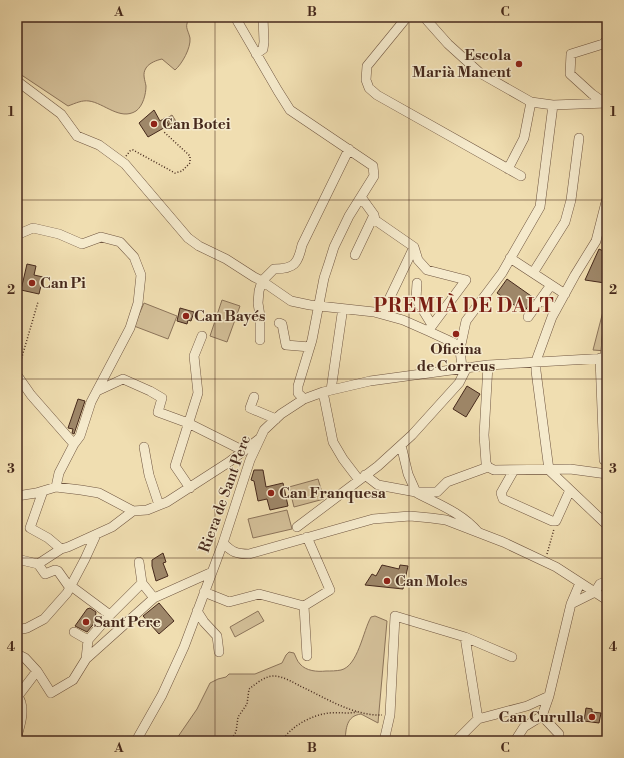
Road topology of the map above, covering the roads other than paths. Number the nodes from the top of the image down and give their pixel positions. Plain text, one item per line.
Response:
1 (235, 17) edge
2 (263, 17) edge
3 (406, 17) edge
4 (424, 17) edge
5 (607, 40) edge
6 (256, 54) junction
7 (17, 81) edge
8 (531, 102) junction
9 (606, 103) edge
10 (553, 105) junction
11 (579, 138) dead end
12 (349, 149) junction
13 (508, 169) junction
14 (520, 176) dead end
15 (361, 197) junction
16 (607, 198) edge
17 (374, 215) junction
18 (19, 234) dead end
19 (414, 247) junction
20 (355, 255) dead end
21 (510, 258) junction
22 (533, 273) junction
23 (262, 281) junction
24 (417, 283) dead end
25 (551, 285) junction
26 (565, 294) junction
27 (541, 299) junction
28 (319, 306) junction
29 (556, 310) junction
30 (342, 314) dead end
31 (382, 314) junction
32 (528, 317) dead end
33 (279, 323) dead end
34 (430, 328) junction
35 (607, 334) edge
36 (202, 336) dead end
37 (260, 340) dead end
38 (310, 347) junction
39 (460, 349) junction
40 (604, 358) edge
41 (536, 361) junction
42 (488, 365) junction
43 (464, 367) junction
44 (17, 374) edge
45 (97, 391) junction
46 (327, 391) junction
47 (254, 397) dead end
48 (304, 399) junction
49 (276, 419) junction
50 (188, 423) junction
51 (260, 438) junction
52 (74, 444) junction
53 (401, 445) junction
54 (144, 447) dead end
55 (244, 451) junction
56 (604, 460) dead end
57 (488, 467) junction
58 (514, 470) junction
59 (549, 470) junction
60 (607, 474) edge
61 (362, 478) junction
62 (56, 487) junction
63 (190, 488) junction
64 (570, 490) junction
65 (43, 491) junction
66 (416, 492) junction
67 (17, 496) edge
68 (159, 505) junction
69 (133, 512) junction
70 (607, 525) edge
71 (297, 527) dead end
72 (479, 533) junction
73 (96, 535) junction
74 (307, 537) junction
75 (223, 543) junction
76 (61, 548) junction
77 (17, 559) edge
78 (139, 562) dead end
79 (38, 564) junction
80 (212, 572) junction
81 (607, 581) edge
82 (579, 582) junction
83 (142, 583) junction
84 (70, 587) junction
85 (204, 592) junction
86 (595, 592) junction
87 (154, 598) junction
88 (607, 600) edge
89 (571, 604) junction
90 (304, 606) junction
91 (197, 611) junction
92 (110, 615) junction
93 (17, 630) edge
94 (74, 632) dead end
95 (465, 637) junction
96 (88, 640) junction
97 (219, 652) dead end
98 (17, 654) edge
99 (307, 656) dead end
100 (512, 656) dead end
101 (86, 659) junction
102 (38, 671) junction
103 (18, 695) edge
104 (549, 696) junction
105 (542, 716) junction
106 (478, 719) junction
107 (559, 734) dead end
108 (17, 736) edge
109 (136, 741) edge
110 (384, 741) edge
111 (456, 741) edge
112 (515, 741) edge

1 - 6 street
2 - 6 street
3 - 13 street
4 - 8 street
5 - 9 street
6 - 12 street
7 - 23 street
8 - 10 street
8 - 13 street
9 - 10 street
10 - 21 street
11 - 22 street
12 - 15 street
12 - 23 street
13 - 14 street
15 - 17 street
15 - 28 street
16 - 26 street
17 - 19 street
17 - 20 street
18 - 45 street
19 - 31 street
19 - 34 street
21 - 22 street
21 - 39 street
22 - 25 street
23 - 28 street
23 - 37 street
24 - 34 street
25 - 26 street
25 - 27 street
26 - 29 street
27 - 29 street
27 - 32 street
28 - 31 street
28 - 38 street
29 - 41 street
30 - 46 street
31 - 34 street
33 - 38 street
34 - 39 street
35 - 40 street
36 - 50 street
38 - 48 street
39 - 43 street
40 - 41 street, Riera de Sant Pere
40 - 56 street
41 - 42 street, Riera de Sant Pere
41 - 59 street
42 - 43 street, Riera de Sant Pere
42 - 57 street
43 - 46 street, Riera de Sant Pere
43 - 53 street
44 - 52 street
45 - 50 street
45 - 52 street
46 - 48 street, Riera de Sant Pere
46 - 61 street
47 - 49 street
48 - 49 street, Riera de Sant Pere
49 - 51 street, Riera de Sant Pere
50 - 55 street
50 - 63 street
51 - 55 street
51 - 75 street, Riera de Sant Pere
52 - 62 street
53 - 61 street
53 - 66 street
54 - 68 street
55 - 63 street
57 - 58 street
57 - 66 street
58 - 59 street
58 - 64 street
59 - 60 street
59 - 64 street
61 - 66 street
61 - 71 street
62 - 65 street
62 - 69 street
63 - 68 street
64 - 70 street
65 - 67 street
65 - 76 street
66 - 72 street
68 - 69 street
69 - 73 street
72 - 74 street
72 - 82 street
73 - 76 street
73 - 84 street
74 - 75 street
74 - 90 street
75 - 80 street, Riera de Sant Pere
76 - 79 street
77 - 79 street
78 - 83 street
79 - 84 street
80 - 85 street, Riera de Sant Pere
80 - 87 street
81 - 86 street
82 - 86 street
82 - 89 street
83 - 87 street
83 - 92 street
84 - 92 street
84 - 93 street
85 - 90 street
85 - 91 street, Riera de Sant Pere
86 - 88 street
86 - 89 street
87 - 101 street
89 - 104 street
90 - 99 street
91 - 97 street
91 - 109 street, Riera de Sant Pere
92 - 96 street
94 - 96 street
95 - 100 street
95 - 106 street
95 - 110 street
96 - 101 street
98 - 102 street
101 - 102 street
102 - 103 street
103 - 108 street
104 - 105 street
104 - 106 street
105 - 107 street
105 - 112 street
106 - 111 street

